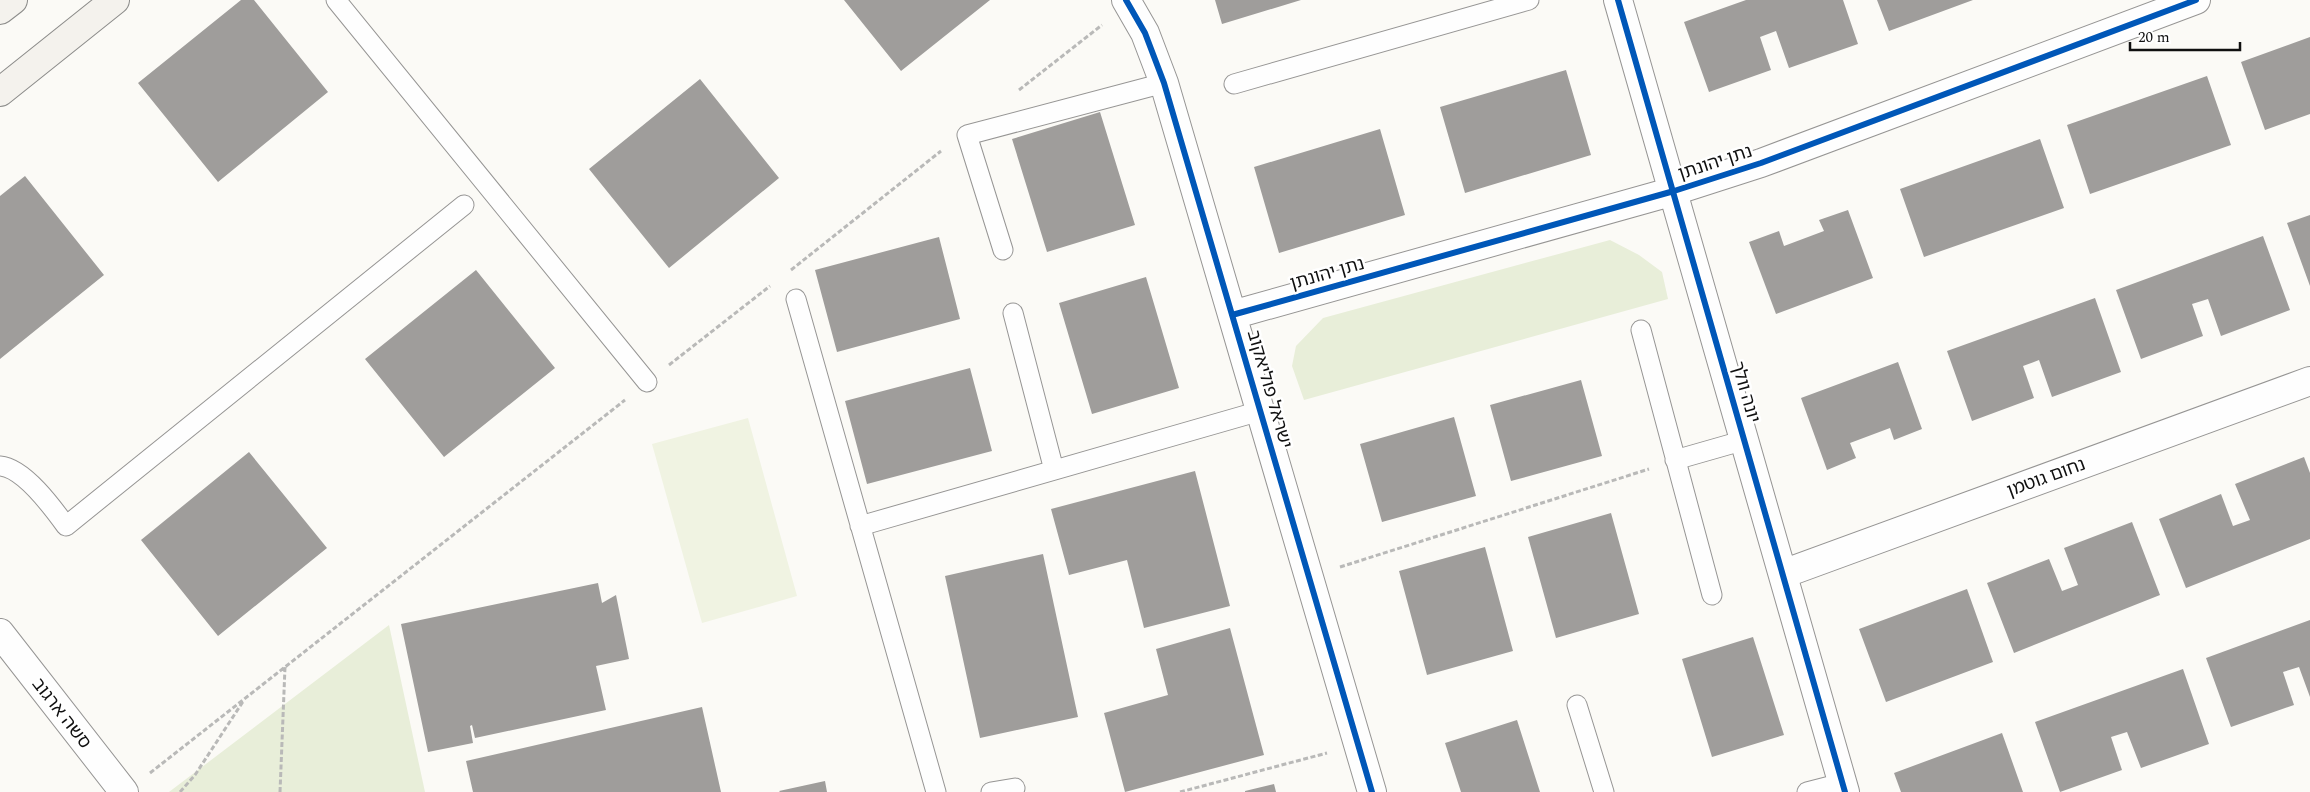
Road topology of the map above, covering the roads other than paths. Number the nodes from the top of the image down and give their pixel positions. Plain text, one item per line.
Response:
1 (12, 0) edge
2 (115, 0) edge
3 (336, 0) edge
4 (1126, 0) edge
5 (1528, 0) edge
6 (1618, 0) edge
7 (2196, 0) edge
8 (0, 10) edge
9 (1164, 84) junction
10 (1234, 84) dead end
11 (0, 92) edge
12 (1674, 191) junction
13 (464, 205) dead end
14 (1003, 250) dead end
15 (796, 300) dead end
16 (1013, 314) dead end
17 (1232, 316) junction
18 (1641, 330) dead end
19 (2310, 381) edge
20 (648, 382) dead end
21 (1260, 411) junction
22 (1744, 440) junction
23 (1676, 460) junction
24 (0, 466) edge
25 (1054, 470) junction
26 (860, 526) junction
27 (1783, 574) junction
28 (1712, 595) dead end
29 (0, 633) edge
30 (1577, 706) dead end
31 (1015, 788) dead end
32 (1844, 788) edge
33 (124, 792) edge
34 (936, 792) edge
35 (991, 792) edge
36 (1372, 792) edge
37 (1604, 792) edge
38 (1807, 792) edge

1 - 8 main road
2 - 11 main road
3 - 20 lane
4 - 9 street, ישראל פוליאקוב
5 - 10 lane
6 - 12 street, יונה וולך
7 - 12 street, נתן יהונתן
9 - 14 lane
9 - 17 street, ישראל פוליאקוב
12 - 17 street, נתן יהונתן
12 - 22 street, יונה וולך
13 - 24 lane
15 - 26 lane
16 - 25 lane
17 - 21 street, ישראל פוליאקוב
18 - 23 lane
19 - 27 street, נחום גוטמן
21 - 25 lane
21 - 36 street, ישראל פוליאקוב
22 - 23 lane
22 - 27 street, יונה וולך
23 - 28 lane
25 - 26 lane
26 - 34 lane
27 - 32 street, יונה וולך
29 - 33 street, סשה ארגוב
30 - 37 lane
31 - 35 lane
32 - 38 lane

